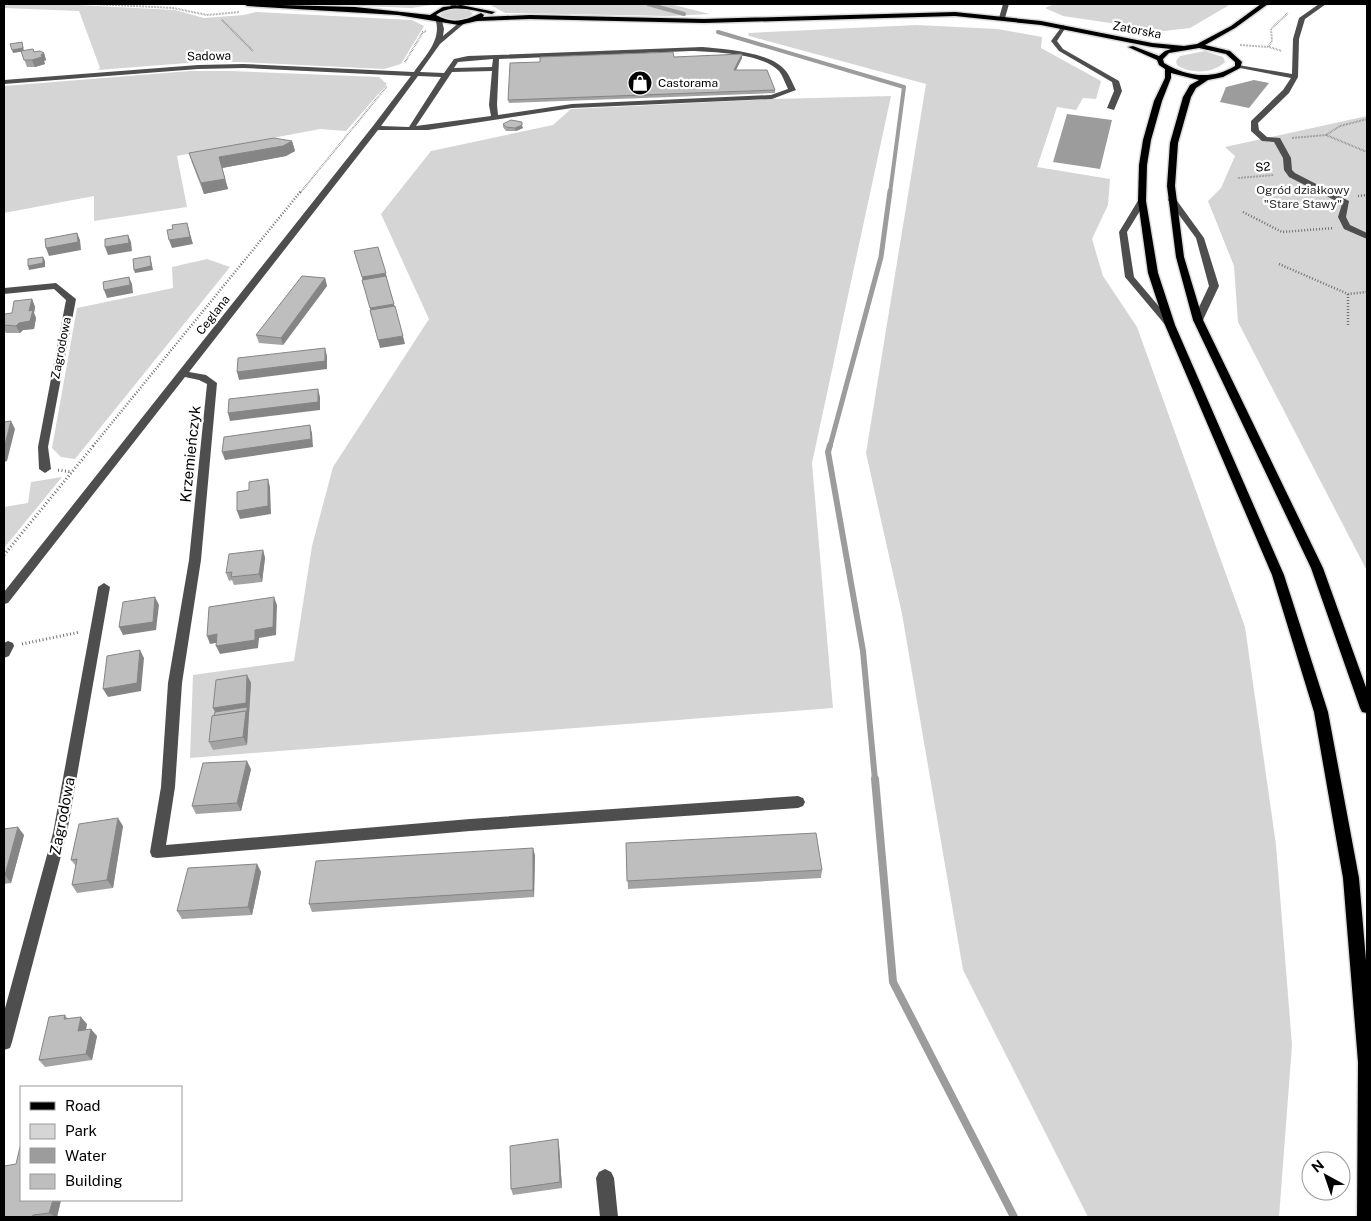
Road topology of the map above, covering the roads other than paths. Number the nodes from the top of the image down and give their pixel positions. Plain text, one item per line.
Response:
1 (247, 4) edge
2 (1006, 4) edge
3 (1265, 4) edge
4 (1323, 4) edge
5 (454, 5) edge
6 (476, 7) edge
7 (442, 8) junction
8 (372, 10) junction
9 (530, 18) junction
10 (1002, 18) junction
11 (437, 19) junction
12 (474, 20) junction
13 (463, 22) junction
14 (1063, 27) junction
15 (1233, 27) junction
16 (1088, 32) junction
17 (1230, 35) dead end
18 (438, 43) junction
19 (1227, 43) road end
20 (1199, 46) junction
21 (1182, 48) junction
22 (1228, 52) junction
23 (496, 58) junction
24 (1164, 64) junction
25 (1238, 67) junction
26 (496, 69) junction
27 (447, 73) junction
28 (416, 75) junction
29 (1295, 77) junction
30 (1206, 78) junction
31 (4, 82) edge
32 (1111, 108) dead end
33 (495, 118) junction
34 (376, 128) junction
35 (411, 129) junction
36 (1172, 200) junction
37 (1142, 201) junction
38 (1367, 236) edge
39 (4, 291) edge
40 (1198, 320) junction
41 (1170, 325) junction
42 (182, 374) junction
43 (45, 469) dead end
44 (104, 587) dead end
45 (4, 600) edge
46 (1367, 708) edge
47 (798, 802) dead end
48 (4, 1042) edge
49 (605, 1178) dead end
50 (609, 1217) edge
51 (1366, 1217) edge

1 - 8 main road
2 - 10 street
3 - 15 main road
4 - 29 street
5 - 6 main road, Zatorska
5 - 7 main road, Zatorska
6 - 9 main road, Zatorska
6 - 12 main road
7 - 8 main road
7 - 11 main road
8 - 11 main road
9 - 10 main road, Zatorska
9 - 12 main road, Zatorska
10 - 14 main road, Zatorska
11 - 13 main road, Zatorska
11 - 18 street, Ceglana
12 - 13 main road, Zatorska
13 - 18 street, Ceglana
14 - 16 main road, Zatorska
14 - 32 street
15 - 17 main road
15 - 20 main road
16 - 21 main road, Zatorska
16 - 24 main road, Zatorska
18 - 28 street, Ceglana
19 - 22 main road
20 - 21 main road
20 - 22 main road
21 - 24 main road
22 - 25 main road
23 - 26 street
23 - 27 street
23 - 33 street
24 - 30 main road, Zatorska
24 - 37 main road
25 - 29 street
25 - 30 main road
26 - 27 street, Sadowa
26 - 33 street
27 - 28 street, Sadowa
27 - 35 street
28 - 31 street, Sadowa
28 - 34 street, Ceglana
29 - 38 street
30 - 36 main road
33 - 35 street
34 - 35 street
34 - 42 street, Ceglana
36 - 40 main road
36 - 40 street
37 - 41 main road
37 - 41 street
39 - 43 street, Zagrodowa
40 - 46 main road
41 - 51 main road
42 - 45 street, Ceglana
42 - 47 street, Krzemieńczyk
44 - 48 street, Zagrodowa
49 - 50 street

